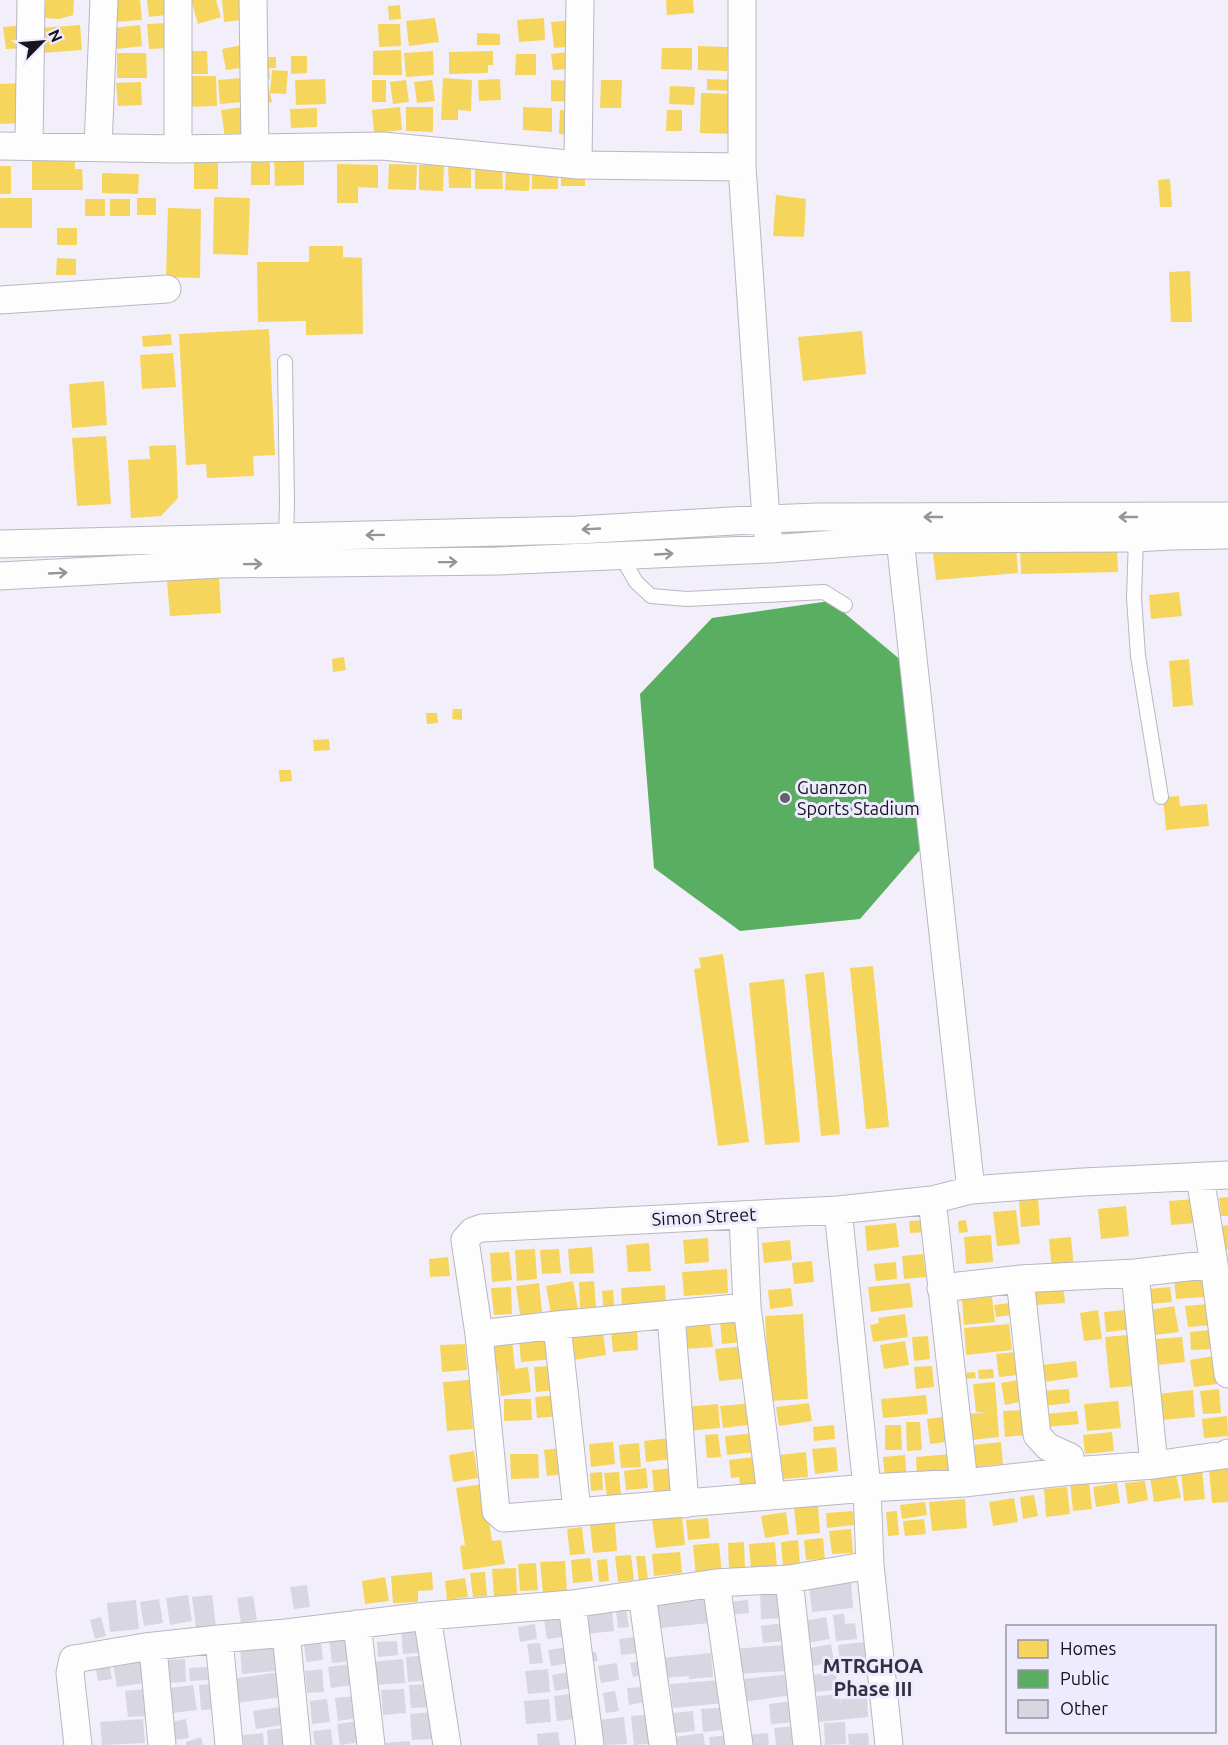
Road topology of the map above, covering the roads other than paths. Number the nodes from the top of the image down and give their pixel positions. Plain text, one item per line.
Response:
1 (31, 0) edge
2 (104, 0) edge
3 (178, 0) edge
4 (253, 0) edge
5 (580, 0) edge
6 (742, 0) edge
7 (0, 146) edge
8 (29, 146) junction
9 (98, 147) junction
10 (255, 147) junction
11 (178, 148) junction
12 (579, 165) junction
13 (742, 167) junction
14 (167, 288) dead end
15 (0, 300) edge
16 (285, 362) dead end
17 (1228, 516) edge
18 (766, 519) junction
19 (1167, 526) junction
20 (1228, 535) edge
21 (286, 537) junction
22 (1136, 538) junction
23 (900, 539) junction
24 (0, 544) edge
25 (770, 549) junction
26 (629, 555) junction
27 (0, 576) edge
28 (845, 605) dead end
29 (1161, 797) dead end
30 (1228, 1175) edge
31 (1200, 1177) junction
32 (971, 1190) junction
33 (932, 1200) junction
34 (838, 1210) junction
35 (743, 1216) junction
36 (1214, 1264) junction
37 (1135, 1272) junction
38 (1020, 1279) junction
39 (941, 1288) junction
40 (747, 1307) junction
41 (671, 1314) junction
42 (557, 1325) junction
43 (479, 1334) junction
44 (1228, 1374) edge
45 (1228, 1453) edge
46 (1154, 1465) junction
47 (1072, 1471) junction
48 (964, 1482) junction
49 (867, 1488) junction
50 (771, 1495) junction
51 (685, 1504) junction
52 (577, 1511) junction
53 (870, 1565) junction
54 (789, 1579) junction
55 (716, 1583) junction
56 (642, 1594) junction
57 (572, 1604) junction
58 (427, 1616) junction
59 (357, 1624) junction
60 (286, 1633) junction
61 (219, 1639) junction
62 (153, 1648) junction
63 (78, 1745) edge
64 (162, 1745) edge
65 (230, 1745) edge
66 (297, 1745) edge
67 (371, 1745) edge
68 (447, 1745) edge
69 (590, 1745) edge
70 (663, 1745) edge
71 (739, 1745) edge
72 (807, 1745) edge
73 (889, 1745) edge

1 - 8 street
2 - 9 street
3 - 11 street
4 - 10 street
5 - 12 street
6 - 13 street
7 - 8 street
8 - 9 street
9 - 11 street
10 - 11 street
10 - 12 street
12 - 13 street
13 - 18 street
14 - 15 street
16 - 21 lane
17 - 19 street
19 -> 18 street
18 -> 21 street
18 - 25 street
19 - 20 street
19 - 22 street
21 - 24 street
22 - 23 street
22 - 29 lane
23 - 25 street
23 - 32 street
26 -> 25 street
27 -> 26 street
26 - 28 lane
30 - 31 street, Simon Street
31 - 32 street, Simon Street
31 - 36 street
32 - 33 street, Simon Street
33 - 34 street, Simon Street
33 - 39 street
34 - 35 street, Simon Street
34 - 49 street
35 - 40 street
35 - 43 street, Simon Street
36 - 37 street
36 - 44 street
37 - 38 street
37 - 46 street
38 - 39 street
38 - 47 street
39 - 48 street
40 - 41 street
40 - 50 street
41 - 42 street
41 - 51 street
42 - 43 street
42 - 52 street
43 - 52 street, Simon Street
45 - 46 street
46 - 47 street
47 - 48 street
48 - 49 street
49 - 50 street
49 - 53 street
50 - 51 street
51 - 52 street
53 - 54 street
53 - 73 street
54 - 55 street
54 - 72 street
55 - 56 street
55 - 71 street
56 - 57 street
56 - 70 street
57 - 58 street
57 - 69 street
58 - 59 street
58 - 68 street
59 - 60 street
59 - 67 street
60 - 61 street
60 - 66 street
61 - 62 street
61 - 65 street
62 - 63 street
62 - 64 street

